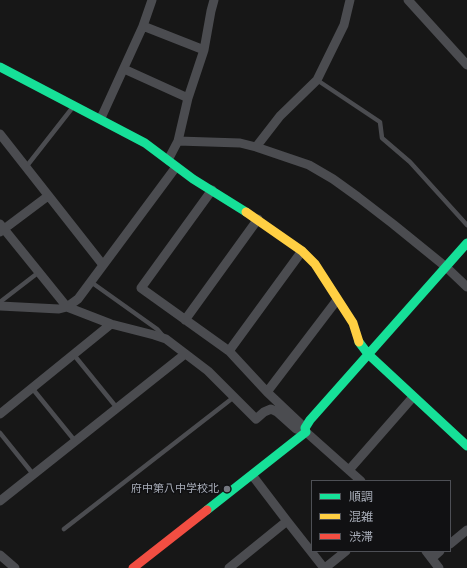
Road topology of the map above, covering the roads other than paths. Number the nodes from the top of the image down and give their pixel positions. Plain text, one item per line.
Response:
1 (152, 0) edge
2 (214, 0) edge
3 (350, 0) edge
4 (408, 0) edge
5 (143, 26) junction
6 (204, 50) junction
7 (467, 65) edge
8 (0, 67) edge
9 (124, 69) junction
10 (317, 80) junction
11 (188, 98) junction
12 (75, 105) junction
13 (101, 118) junction
14 (0, 134) edge
15 (178, 141) junction
16 (256, 147) junction
17 (168, 160) junction
18 (26, 167) junction
19 (176, 167) junction
20 (212, 190) junction
21 (48, 196) junction
22 (258, 219) junction
23 (467, 225) edge
24 (1, 228) edge
25 (467, 244) edge
26 (302, 251) junction
27 (103, 265) junction
28 (446, 267) junction
29 (39, 272) junction
30 (91, 282) junction
31 (467, 287) edge
32 (337, 300) junction
33 (0, 302) edge
34 (0, 306) edge
35 (67, 307) junction
36 (185, 320) junction
37 (111, 324) junction
38 (166, 339) junction
39 (229, 351) junction
40 (185, 354) junction
41 (368, 354) junction
42 (74, 355) junction
43 (32, 388) junction
44 (267, 392) junction
45 (234, 397) junction
46 (413, 397) junction
47 (117, 408) junction
48 (0, 414) edge
49 (306, 430) junction
50 (0, 433) edge
51 (75, 441) junction
52 (467, 446) edge
53 (349, 470) junction
54 (33, 474) junction
55 (252, 475) junction
56 (360, 480) edge
57 (0, 501) edge
58 (287, 521) junction
59 (64, 529) dead end
60 (467, 530) edge
61 (451, 543) edge
62 (311, 551) edge
63 (312, 552) edge
64 (345, 552) edge
65 (439, 552) edge
66 (0, 555) edge
67 (432, 562) edge
68 (15, 568) edge
69 (133, 568) edge
70 (228, 568) edge
71 (325, 568) edge

1 - 5 street
2 - 6 street
3 - 10 street
4 - 7 street
5 - 6 street
5 - 9 street
6 - 11 street
8 - 12 street
9 - 11 street
9 - 13 street
10 - 16 street
10 - 23 lane
11 - 15 street
12 - 13 street
12 - 18 lane
13 - 17 street
14 - 18 street
15 - 16 street
15 - 17 street
16 - 28 street
17 - 19 street
18 - 21 street
19 - 20 street
19 - 27 street
20 - 22 street
20 - 36 street
21 - 24 street
21 - 27 street
22 - 26 street
22 - 36 street
24 - 29 street
25 - 28 street
26 - 32 street
26 - 39 street
27 - 30 street
28 - 31 street
28 - 41 street
29 - 33 lane
29 - 35 street
30 - 35 street
30 - 38 lane
32 - 41 street
32 - 44 street
34 - 35 street
35 - 37 street
36 - 39 street
37 - 38 street
37 - 42 street
38 - 40 street
39 - 44 street
40 - 45 street
40 - 47 street
41 - 46 street
41 - 49 street
42 - 43 street
42 - 47 lane
43 - 48 street
43 - 51 lane
44 - 49 street
45 - 49 street
45 - 59 lane
46 - 52 street
46 - 53 street
47 - 51 street
49 - 53 street
49 - 55 street
50 - 54 lane
51 - 54 street
53 - 56 street
54 - 57 street
55 - 58 street
55 - 69 street
58 - 62 street
58 - 70 street
60 - 61 street
63 - 71 street
64 - 71 street
65 - 67 street
66 - 68 street

